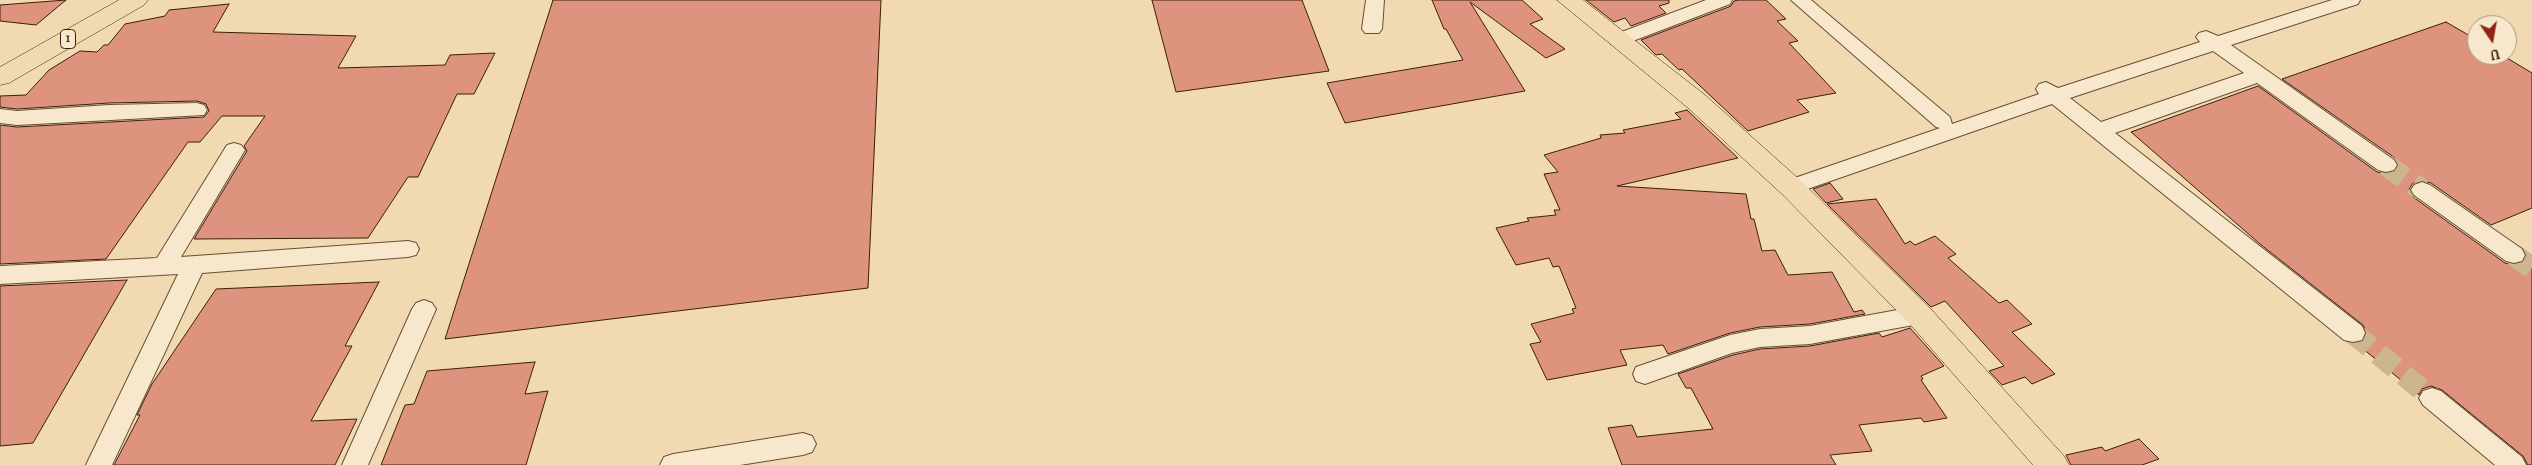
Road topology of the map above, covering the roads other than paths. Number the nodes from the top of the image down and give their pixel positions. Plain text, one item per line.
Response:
1 (136, 0) edge
2 (1375, 0) edge
3 (1569, 0) edge
4 (1722, 0) edge
5 (1800, 0) edge
6 (2325, 0) edge
7 (2351, 0) edge
8 (1372, 29) dead end
9 (1618, 40) junction
10 (2210, 40) junction
11 (2259, 75) junction
12 (0, 78) edge
13 (2050, 92) junction
14 (196, 110) dead end
15 (0, 116) edge
16 (1943, 122) junction
17 (2098, 131) junction
18 (234, 150) dead end
19 (2386, 165) tunnel mouth
20 (1786, 182) junction
21 (2422, 190) tunnel mouth
22 (408, 250) dead end
23 (2514, 255) tunnel mouth
24 (194, 265) junction
25 (164, 266) junction
26 (0, 275) edge
27 (424, 309) dead end
28 (1919, 315) junction
29 (2353, 333) tunnel mouth
30 (1645, 374) dead end
31 (2432, 398) tunnel mouth
32 (803, 444) dead end
33 (99, 465) edge
34 (355, 465) edge
35 (673, 465) edge
36 (2053, 465) edge
37 (2513, 465) edge

1 - 12 main road, 1
2 - 8 street
3 - 9 main road
4 - 9 street
5 - 16 street
6 - 10 street
7 - 10 street
9 - 20 main road
10 - 11 street
10 - 13 street
11 - 17 street
11 - 19 street
13 - 16 street
13 - 17 street
13 - 20 street
14 - 15 street
16 - 20 street
17 - 29 street
18 - 25 street
20 - 28 main road
21 - 23 street
22 - 24 street
24 - 25 street
24 - 33 street
25 - 26 street
27 - 34 street
28 - 30 street
28 - 36 main road
31 - 37 street
32 - 35 street

